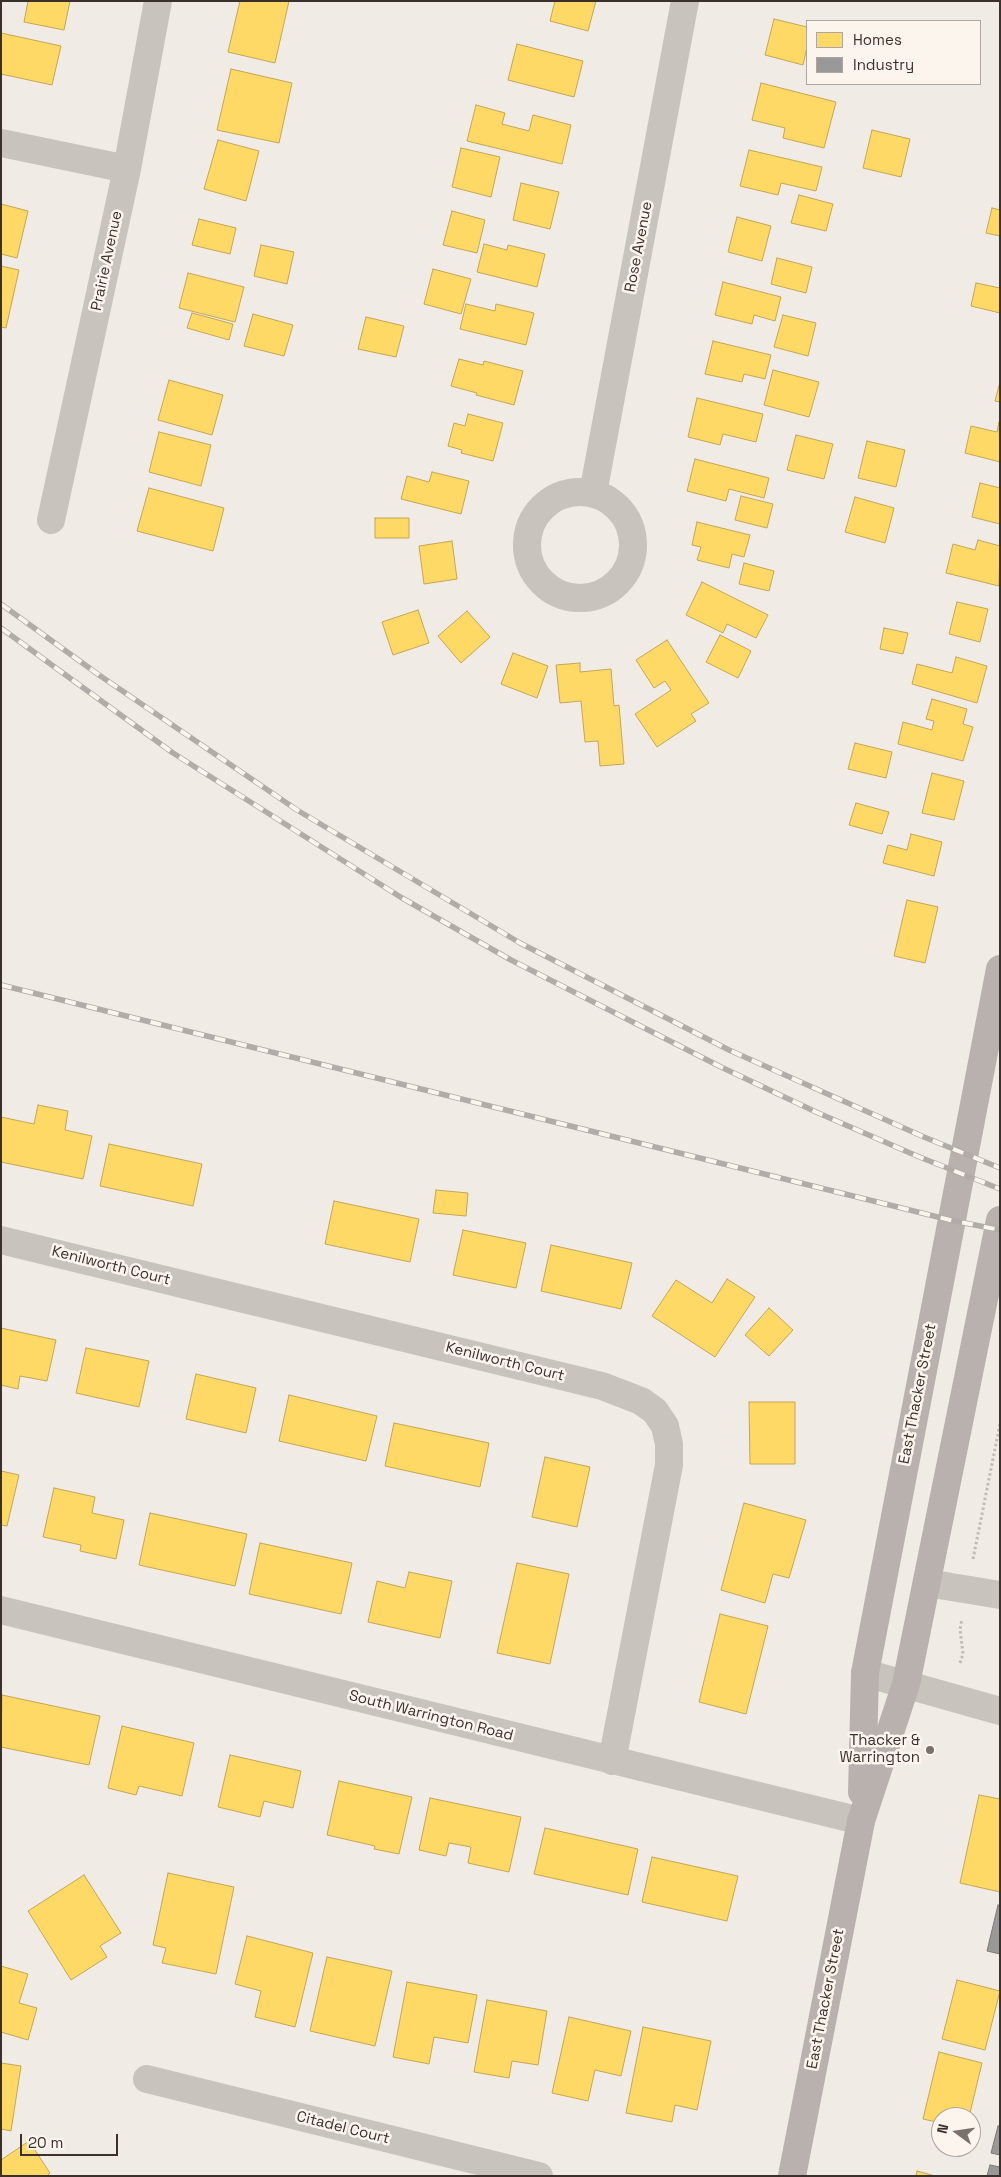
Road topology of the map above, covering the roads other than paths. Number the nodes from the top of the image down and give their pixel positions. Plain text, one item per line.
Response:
1 (158, 1) edge
2 (685, 1) edge
3 (1, 143) edge
4 (127, 169) junction
5 (593, 492) dead end
6 (51, 520) dead end
7 (1000, 969) edge
8 (1000, 1220) edge
9 (1, 1240) edge
10 (927, 1583) junction
11 (1000, 1595) edge
12 (1, 1610) edge
13 (865, 1673) junction
14 (906, 1684) junction
15 (1000, 1711) edge
16 (612, 1761) junction
17 (861, 1821) junction
18 (147, 2079) dead end
19 (539, 2176) edge
20 (792, 2176) edge

1 - 4 street, Prairie Avenue
2 - 5 street, Rose Avenue
3 - 4 street
4 - 6 street, Prairie Avenue
7 - 13 main road, East Thacker Street
8 - 10 main road, East Thacker Street
9 - 16 street, Kenilworth Court
10 - 11 street
10 - 14 main road, East Thacker Street
12 - 16 street, South Warrington Road
13 - 14 street
13 - 17 main road, East Thacker Street
14 - 15 street
14 - 17 main road, East Thacker Street
16 - 17 street, South Warrington Road
17 - 20 main road, East Thacker Street
18 - 19 street, Citadel Court

